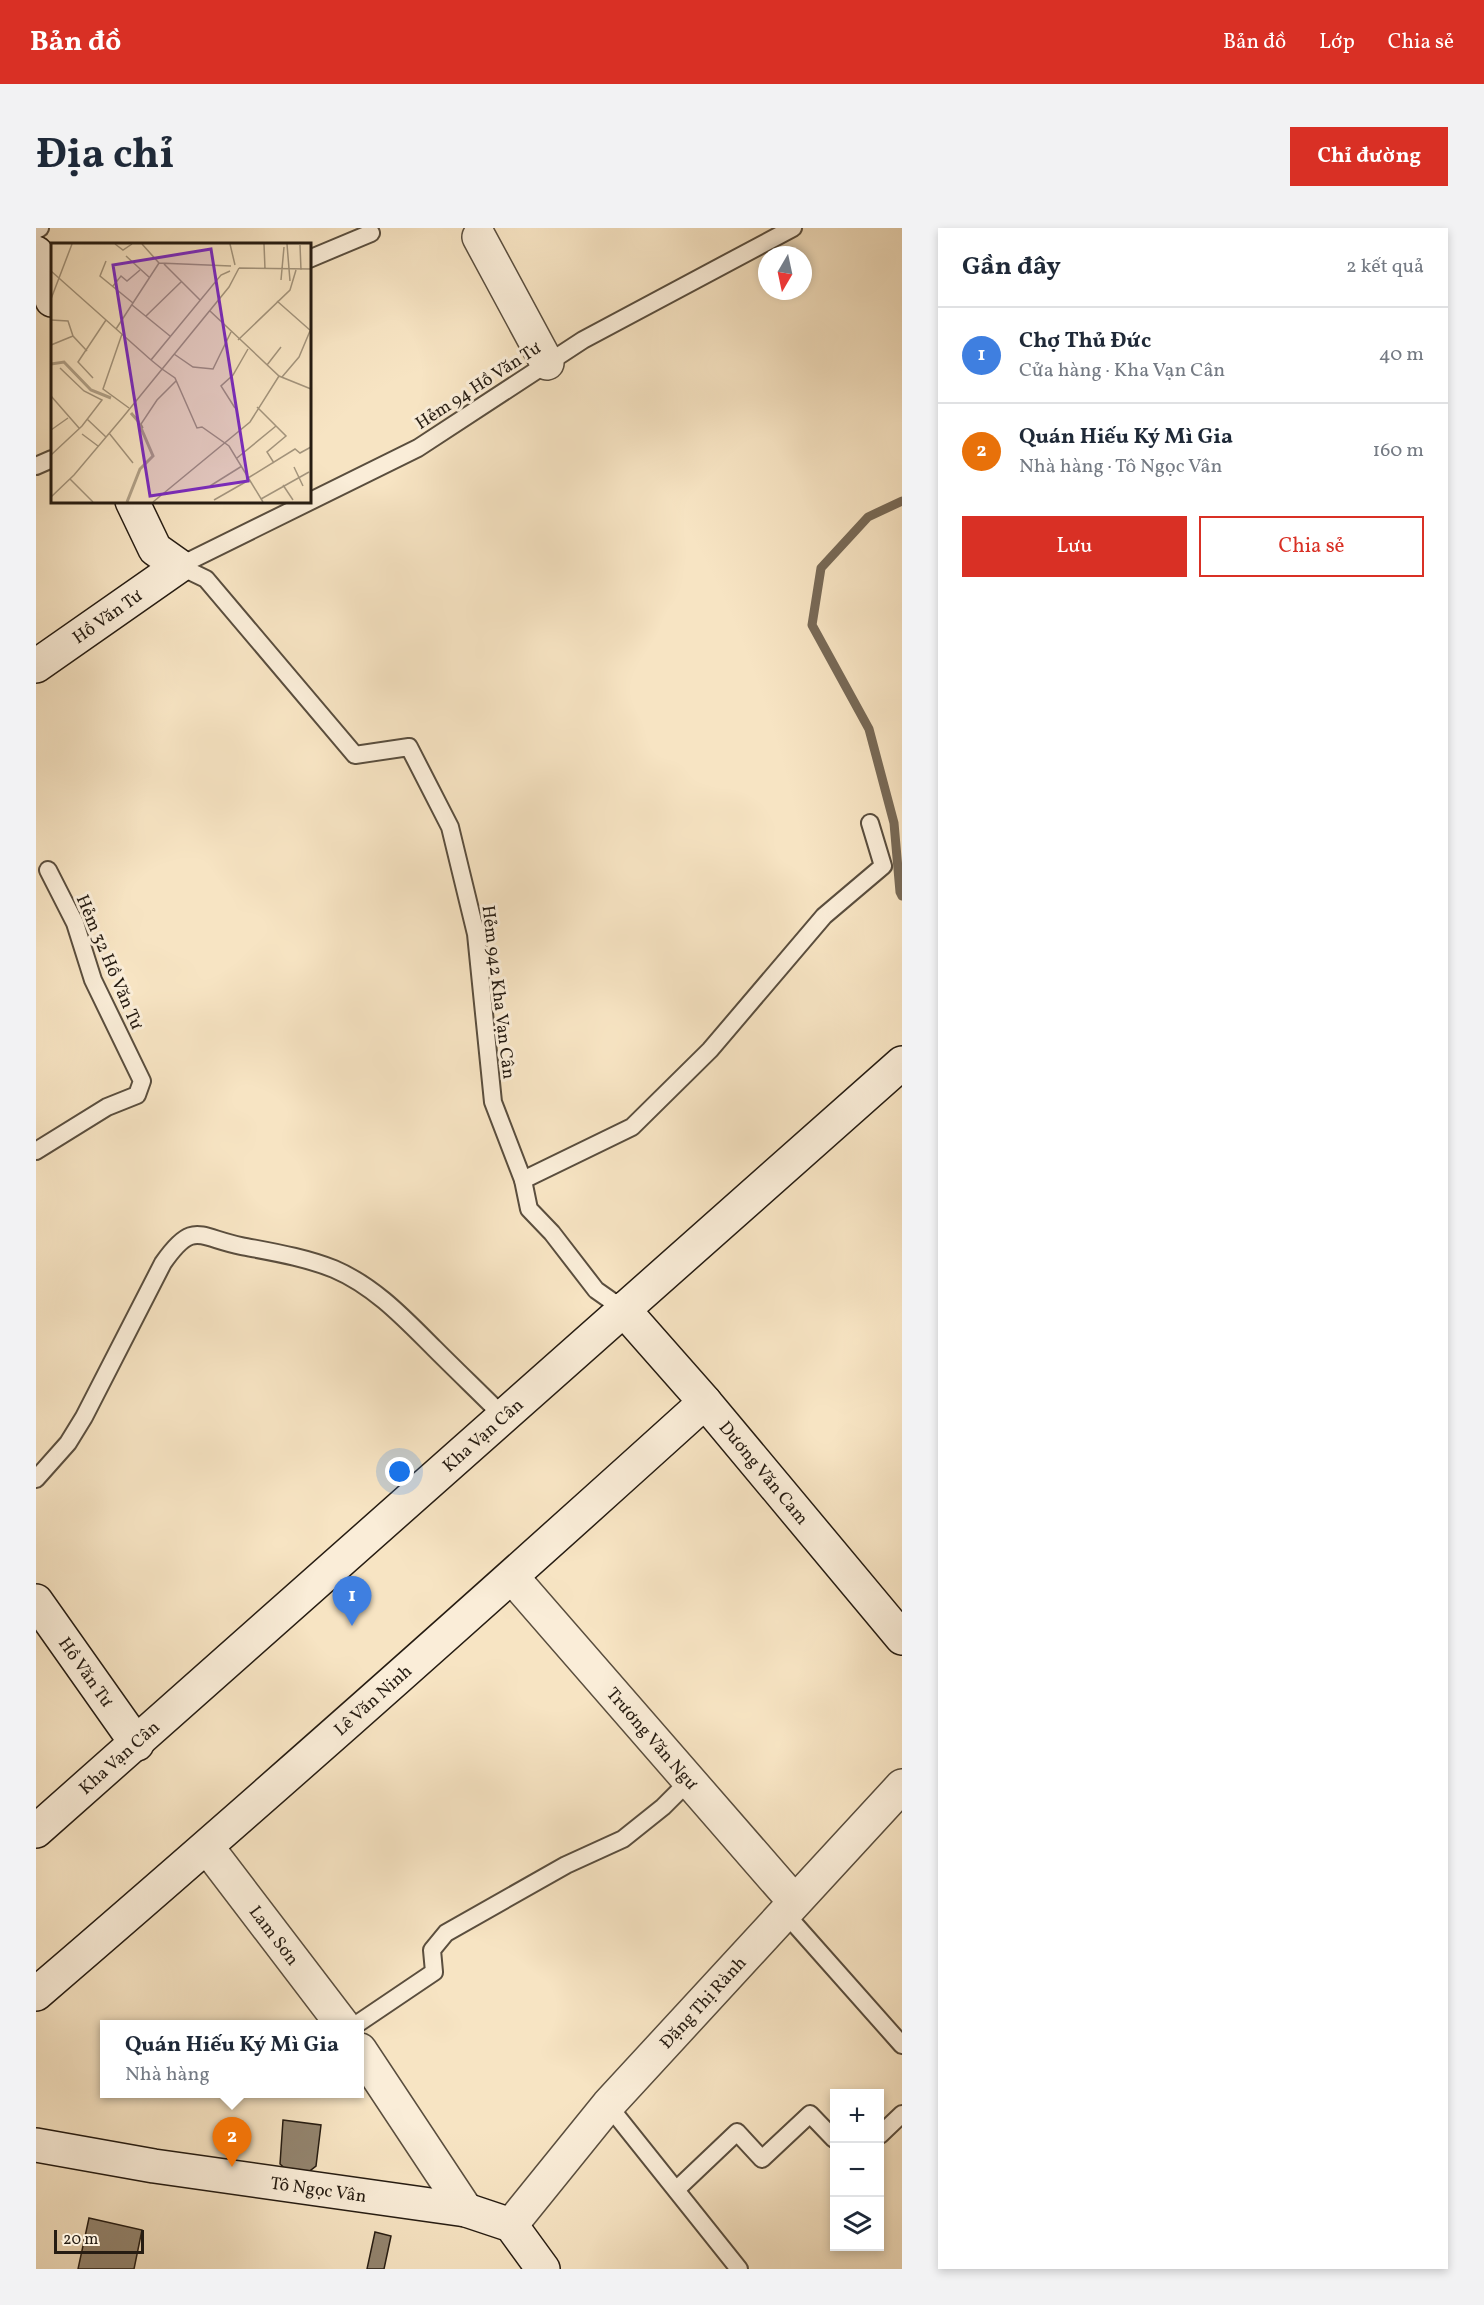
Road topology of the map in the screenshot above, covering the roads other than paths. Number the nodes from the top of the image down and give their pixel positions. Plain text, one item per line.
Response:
1 (793, 228) edge
2 (371, 233) dead end
3 (479, 237) dead end
4 (36, 253) edge
5 (310, 259) edge
6 (51, 297) edge
7 (547, 363) junction
8 (51, 459) edge
9 (36, 466) edge
10 (310, 501) edge
11 (132, 502) edge
12 (309, 502) edge
13 (179, 566) junction
14 (36, 666) edge
15 (870, 823) dead end
16 (48, 870) dead end
17 (902, 1063) edge
18 (36, 1151) edge
19 (523, 1180) junction
20 (623, 1309) junction
21 (705, 1402) junction
22 (503, 1416) junction
23 (36, 1479) edge
24 (512, 1577) junction
25 (36, 1601) edge
26 (902, 1638) edge
27 (137, 1744) junction
28 (689, 1781) junction
29 (902, 1786) edge
30 (36, 1831) edge
31 (207, 1847) junction
32 (789, 1907) junction
33 (36, 1994) edge
34 (338, 2020) edge
35 (364, 2020) edge
36 (902, 2046) edge
37 (364, 2056) edge
38 (608, 2105) junction
39 (902, 2114) edge
40 (884, 2130) edge
41 (830, 2135) edge
42 (36, 2145) edge
43 (677, 2189) junction
44 (466, 2210) junction
45 (511, 2225) junction
46 (543, 2269) edge
47 (739, 2269) edge

1 - 7 lane, Hẻm 94 Hồ Văn Tư
2 - 5 lane
3 - 7 main road
4 - 6 main road
7 - 10 lane, Hẻm 94 Hồ Văn Tư
8 - 9 lane
11 - 13 main road
12 - 13 lane, Hẻm 94 Hồ Văn Tư
13 - 14 main road, Hồ Văn Tư
13 - 19 lane, Hẻm 942 Kha Vạn Cân
15 - 19 lane
16 - 18 lane, Hẻm 32 Hồ Văn Tư
17 - 20 main road, Kha Vạn Cân
19 - 20 lane, Hẻm 942 Kha Vạn Cân
20 - 21 main road, Dương Văn Cam
20 - 22 main road, Kha Vạn Cân
21 - 24 main road, Lê Văn Ninh
21 - 26 main road, Dương Văn Cam
22 - 23 lane
22 - 27 main road, Kha Vạn Cân
24 - 28 main road, Trương Văn Ngư
24 - 31 main road, Lê Văn Ninh
25 - 27 main road, Hồ Văn Tư
27 - 30 main road, Kha Vạn Cân
28 - 32 main road, Trương Văn Ngư
28 - 35 lane
29 - 32 main road, Đặng Thị Rành
31 - 33 main road, Lê Văn Ninh
31 - 34 main road, Lam Sơn
32 - 36 lane
32 - 38 main road, Đặng Thị Rành
37 - 44 main road
38 - 43 lane
38 - 45 main road, Đặng Thị Rành
39 - 40 lane
41 - 43 lane
42 - 44 main road, Tô Ngọc Vân
43 - 47 lane
44 - 45 main road, Tô Ngọc Vân
45 - 46 main road

